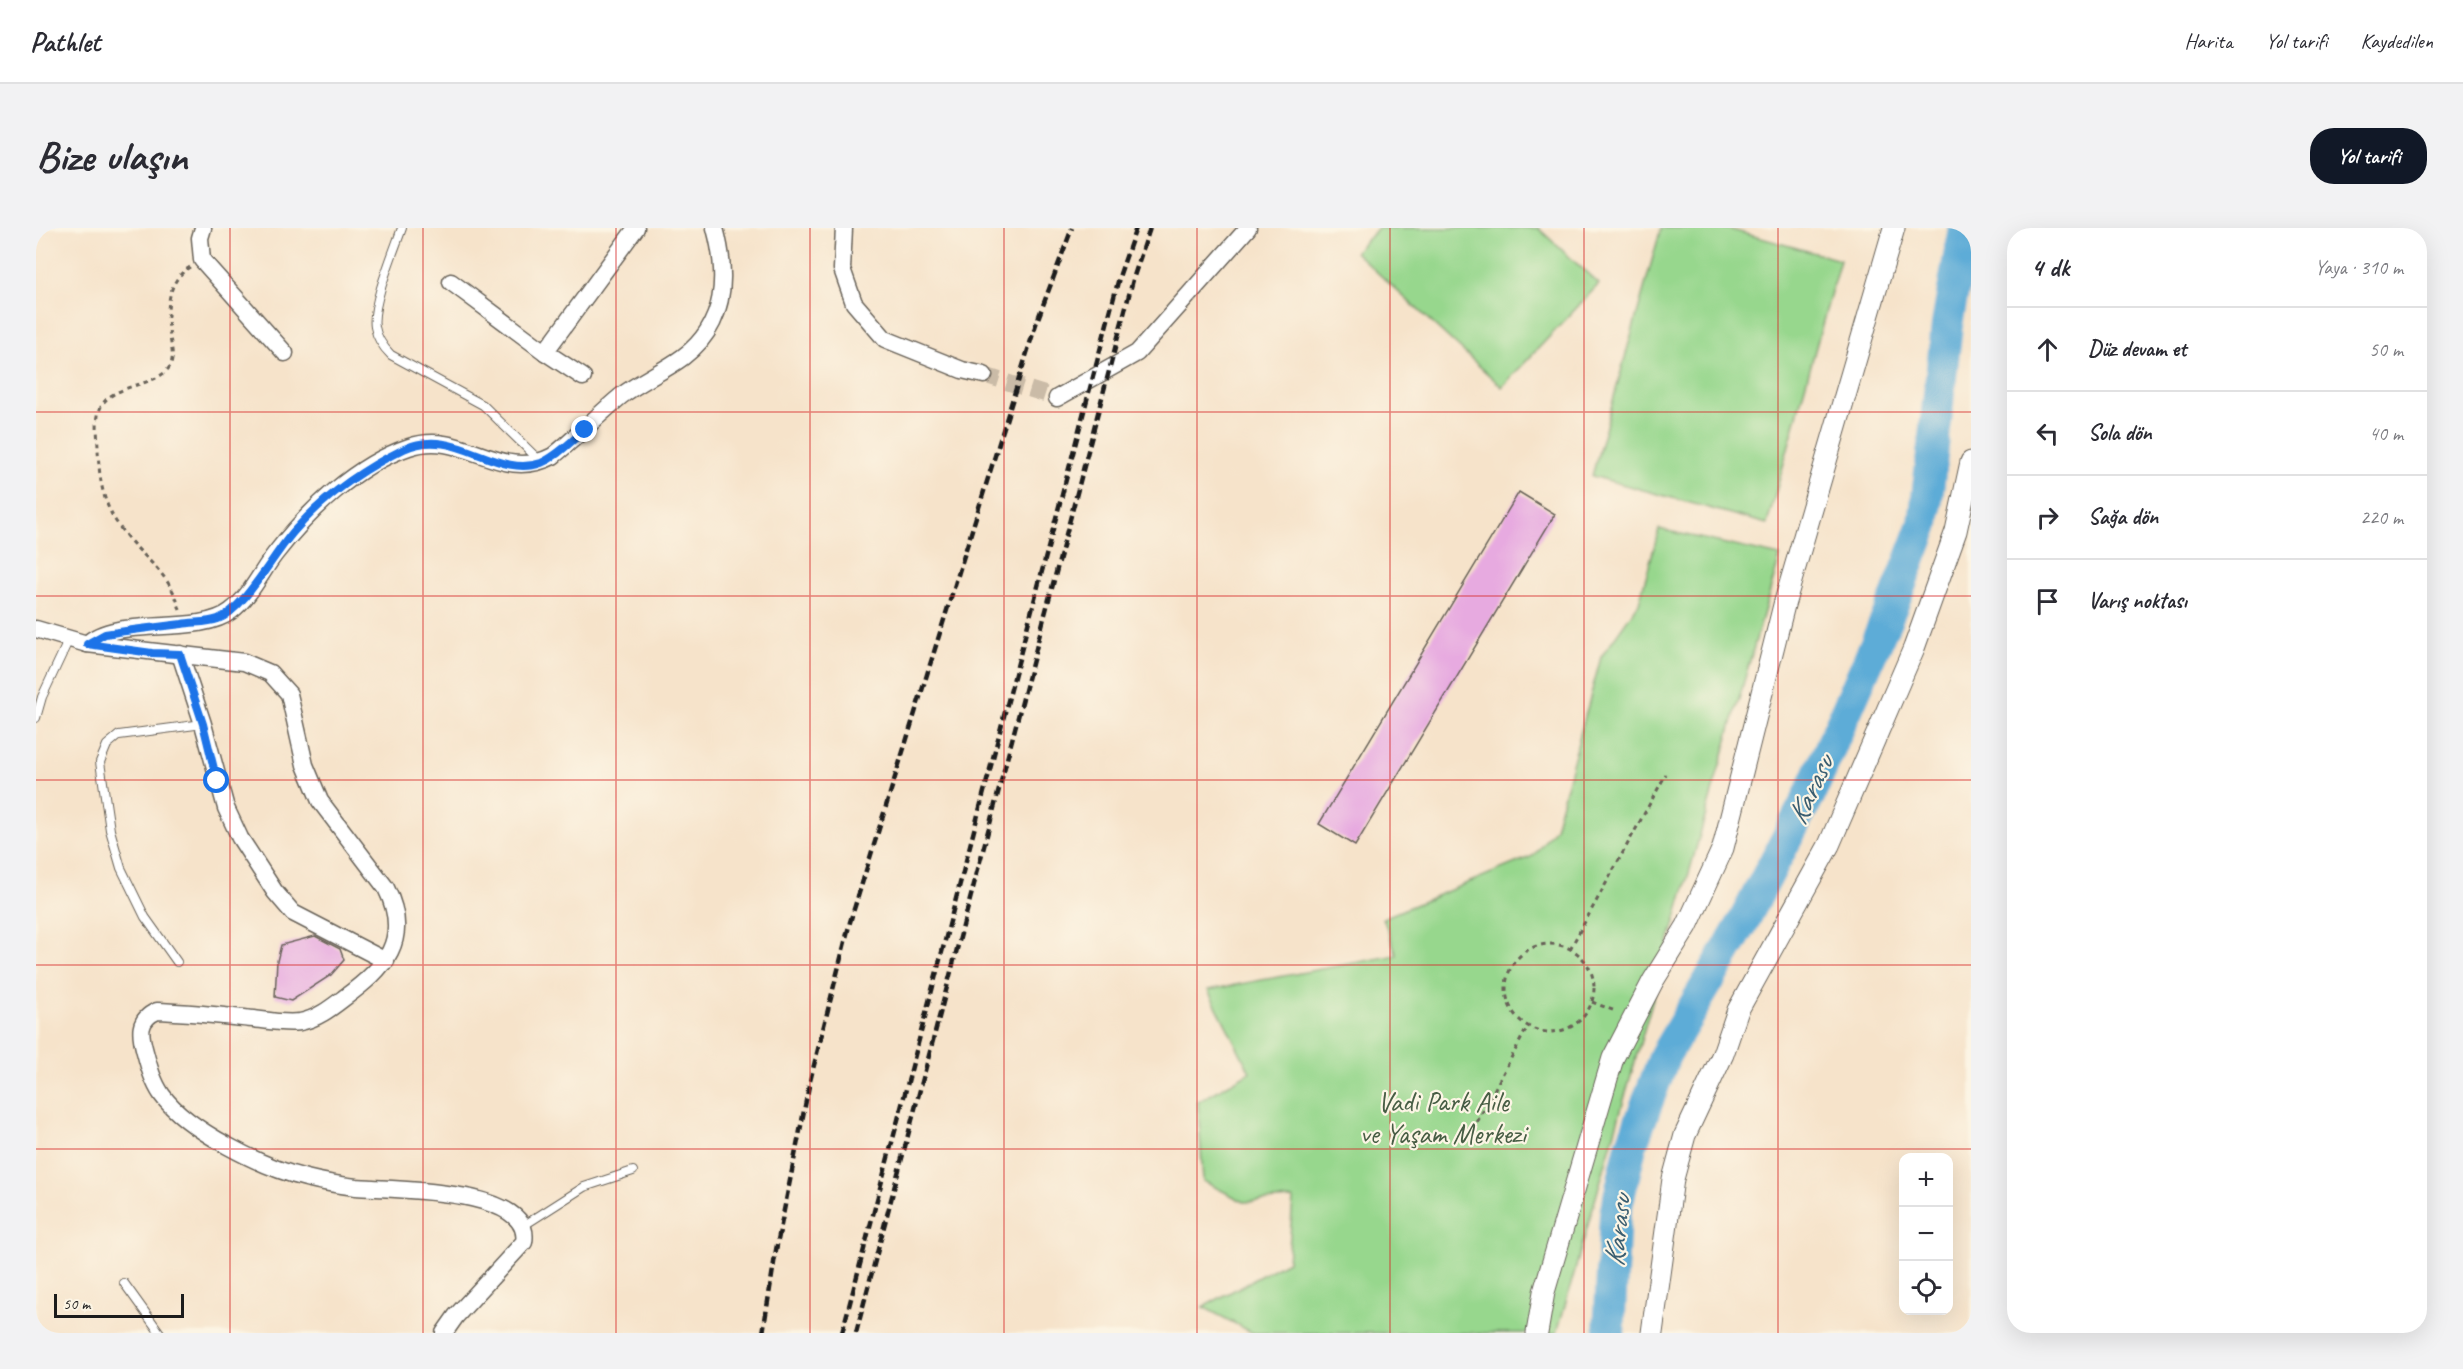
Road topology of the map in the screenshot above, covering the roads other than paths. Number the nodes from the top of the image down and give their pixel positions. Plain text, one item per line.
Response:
1 (203, 228) edge
2 (402, 228) edge
3 (636, 228) edge
4 (715, 228) edge
5 (844, 228) edge
6 (1248, 228) edge
7 (1894, 228) edge
8 (451, 282) dead end
9 (544, 352) junction
10 (285, 353) dead end
11 (984, 375) tunnel mouth
12 (583, 377) dead end
13 (1058, 398) dead end
14 (541, 462) junction
15 (1971, 462) edge
16 (36, 629) edge
17 (69, 639) junction
18 (87, 644) junction
19 (180, 654) junction
20 (36, 718) edge
21 (203, 724) junction
22 (386, 961) junction
23 (177, 962) dead end
24 (633, 1171) dead end
25 (523, 1227) junction
26 (124, 1283) dead end
27 (160, 1333) edge
28 (444, 1333) edge
29 (1537, 1333) edge
30 (1652, 1333) edge

1 - 10 street
2 - 14 lane
3 - 9 street
4 - 14 street
5 - 11 street
6 - 13 street
7 - 29 street
8 - 9 street
9 - 12 street
14 - 18 street
15 - 30 street
16 - 17 street
17 - 18 street
17 - 20 lane
18 - 19 street
19 - 21 street
19 - 22 street
21 - 22 street
21 - 23 lane
22 - 25 street
24 - 25 lane
25 - 28 street
26 - 27 lane

